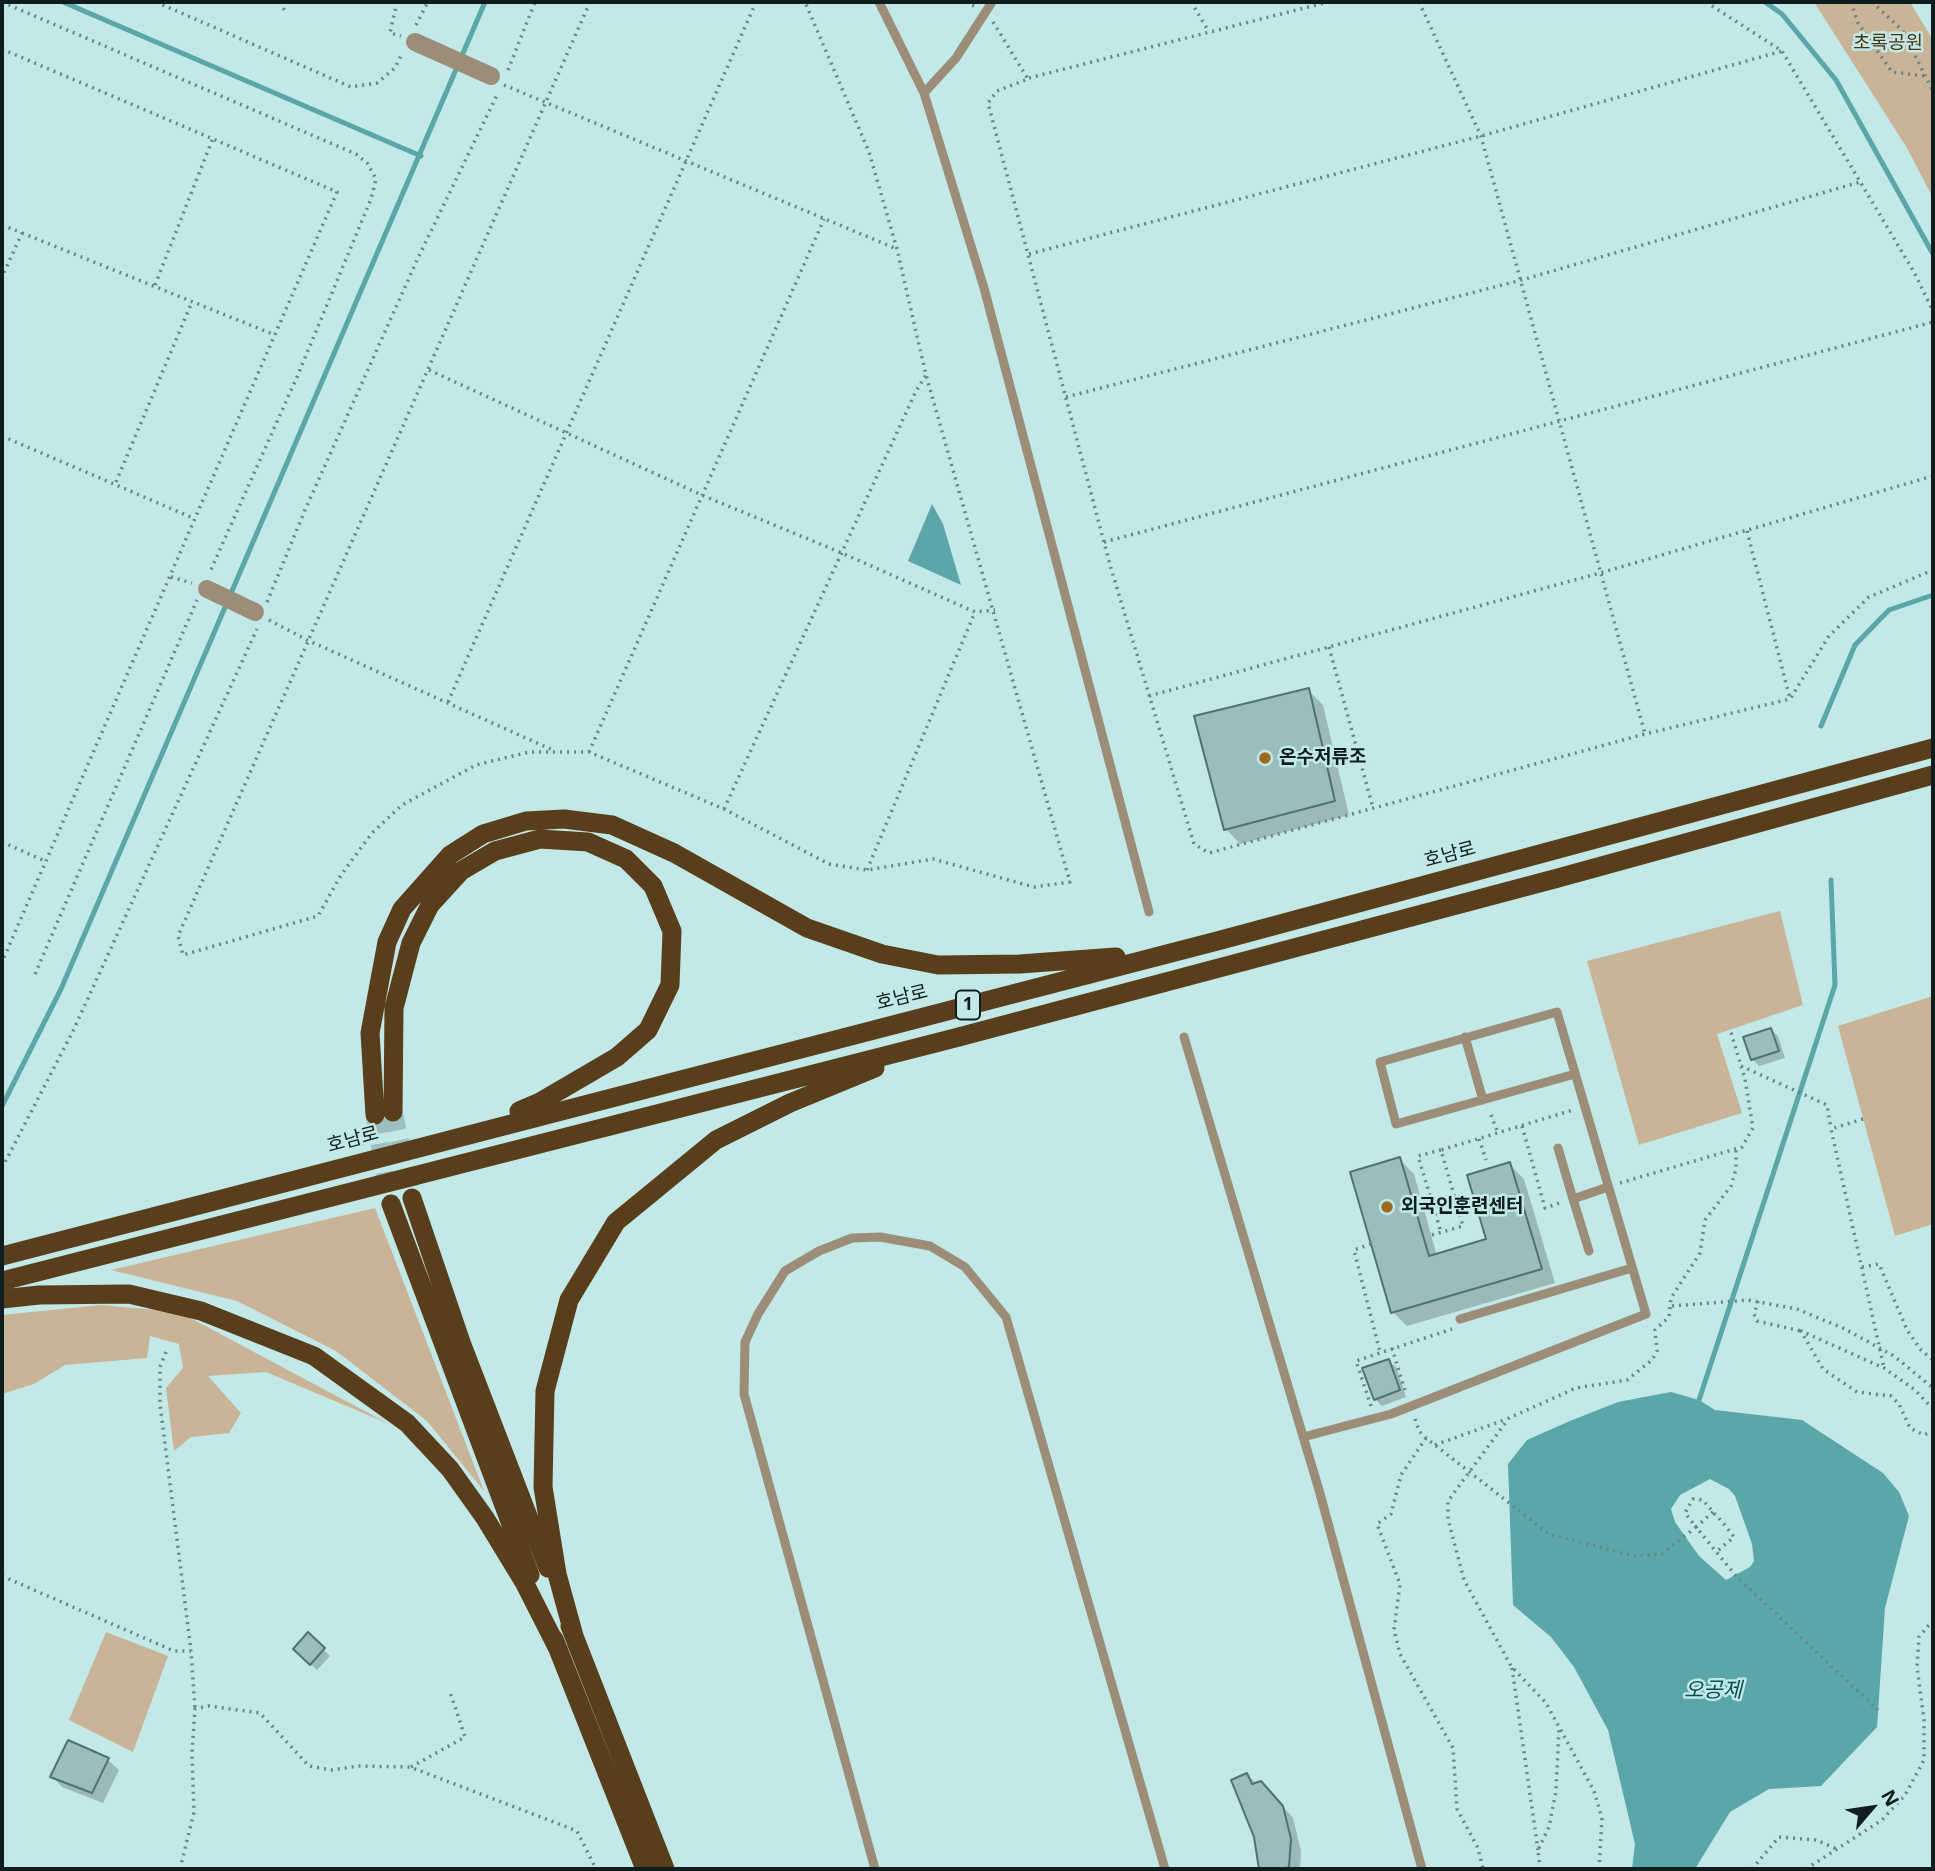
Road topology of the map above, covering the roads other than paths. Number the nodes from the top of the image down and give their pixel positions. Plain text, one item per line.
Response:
1 (879, 2) edge
2 (992, 2) edge
3 (412, 41) road end
4 (496, 80) road end
5 (924, 93) junction
6 (204, 588) road end
7 (259, 614) road end
8 (1933, 748) edge
9 (1933, 775) edge
10 (1149, 912) dead end
11 (1221, 940) junction
12 (1184, 1037) dead end
13 (1465, 1037) junction
14 (955, 1038) junction
15 (1575, 1074) junction
16 (1483, 1100) junction
17 (454, 1137) junction
18 (1558, 1149) dead end
19 (1608, 1186) junction
20 (412, 1198) tunnel mouth
21 (1573, 1199) junction
22 (391, 1204) tunnel mouth
23 (1589, 1251) dead end
24 (2, 1256) edge
25 (1632, 1268) junction
26 (2, 1281) edge
27 (2, 1299) edge
28 (1460, 1319) dead end
29 (1303, 1437) junction
30 (574, 1636) junction
31 (559, 1651) junction
32 (645, 1869) edge
33 (665, 1869) edge
34 (876, 1869) edge
35 (1165, 1869) edge
36 (1422, 1869) edge

1 - 5 lane
2 - 5 lane
3 - 4 street
5 - 10 lane
6 - 7 street
8 - 11 highway, 호남로 / 1
9 - 14 highway, 1
11 - 17 highway, 호남로 / 1
11 - 17 highway
12 - 29 lane
13 - 15 lane
13 - 16 lane
13 - 16 lane
14 - 26 highway, 1
14 - 30 highway
15 - 16 lane
15 - 19 lane
17 - 24 highway, 호남로 / 1
18 - 21 lane
19 - 21 lane
19 - 25 lane
20 - 30 highway
21 - 23 lane
22 - 31 highway
25 - 28 lane
25 - 29 lane
27 - 31 highway
29 - 36 lane
30 - 33 highway
31 - 32 highway
34 - 35 lane

